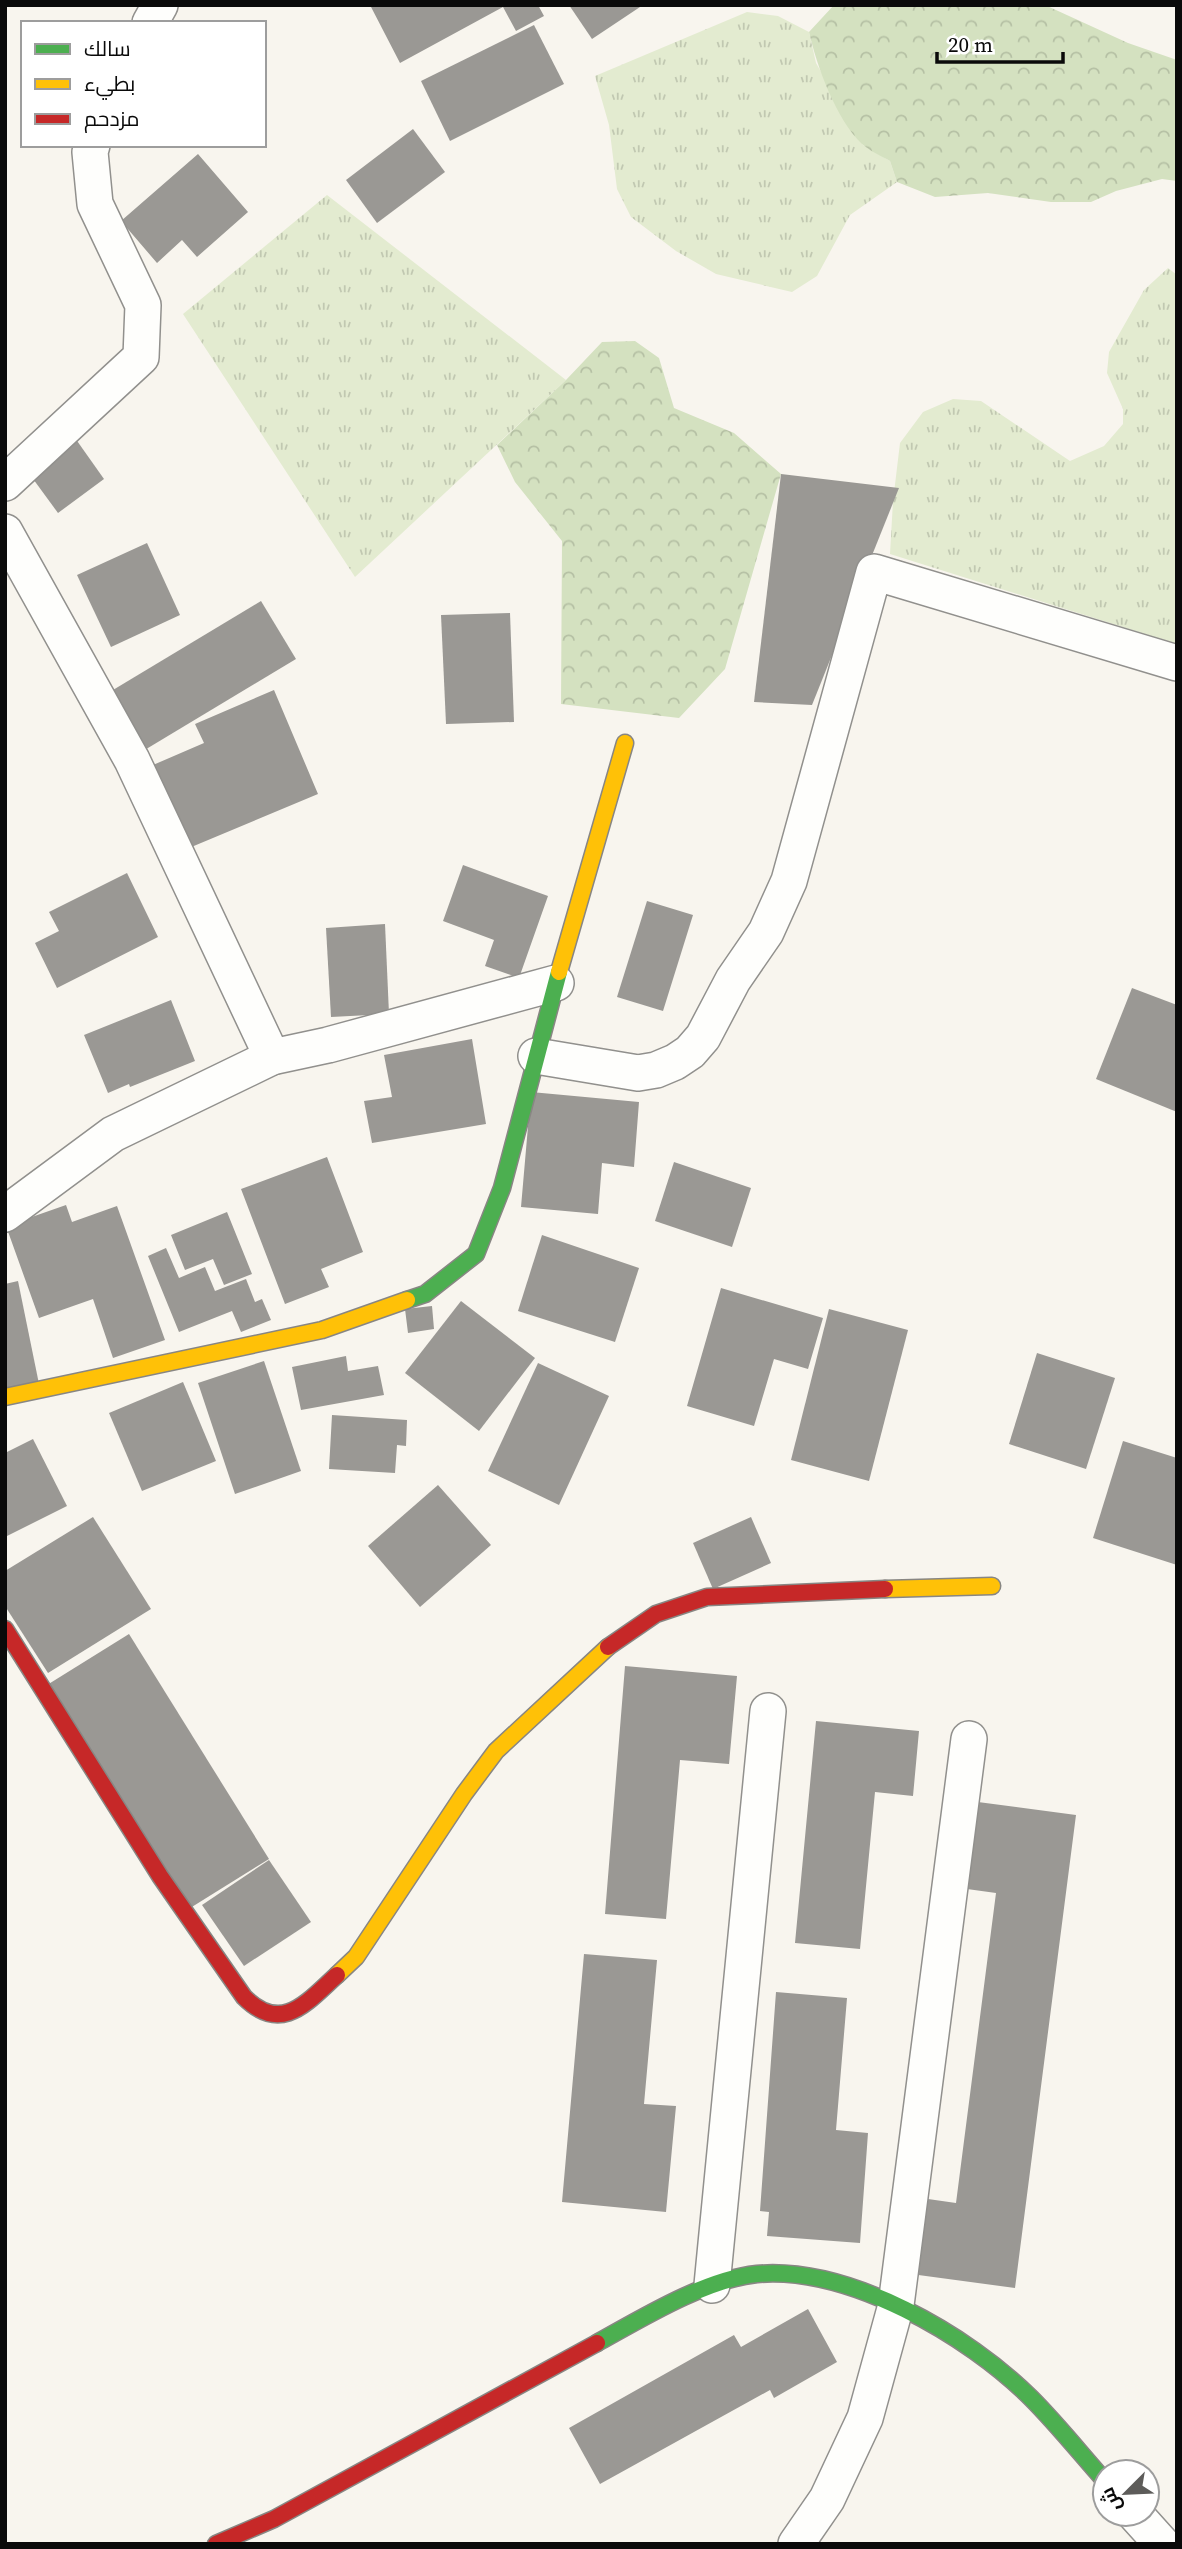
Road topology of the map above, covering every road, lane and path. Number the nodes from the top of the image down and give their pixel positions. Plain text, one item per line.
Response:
1 (160, 5) edge
2 (151, 21) edge
3 (91, 147) edge
4 (5, 483) edge
5 (5, 532) edge
6 (1177, 663) edge
7 (625, 743) dead end
8 (555, 983) junction
9 (536, 1056) junction
10 (272, 1057) junction
11 (5, 1214) edge
12 (5, 1397) edge
13 (992, 1586) dead end
14 (5, 1629) edge
15 (768, 1710) dead end
16 (969, 1739) dead end
17 (712, 2285) junction
18 (896, 2305) junction
19 (1091, 2466) edge
20 (1147, 2528) edge
21 (216, 2544) edge
22 (796, 2544) edge
23 (1161, 2544) edge

1 - 2 street
3 - 4 street
5 - 10 street
6 - 9 street
7 - 8 street
8 - 9 street
8 - 10 street
9 - 12 street
10 - 11 street
13 - 14 street
15 - 17 street
16 - 18 street
17 - 18 street
17 - 21 street
18 - 19 street
18 - 22 street
20 - 23 street

